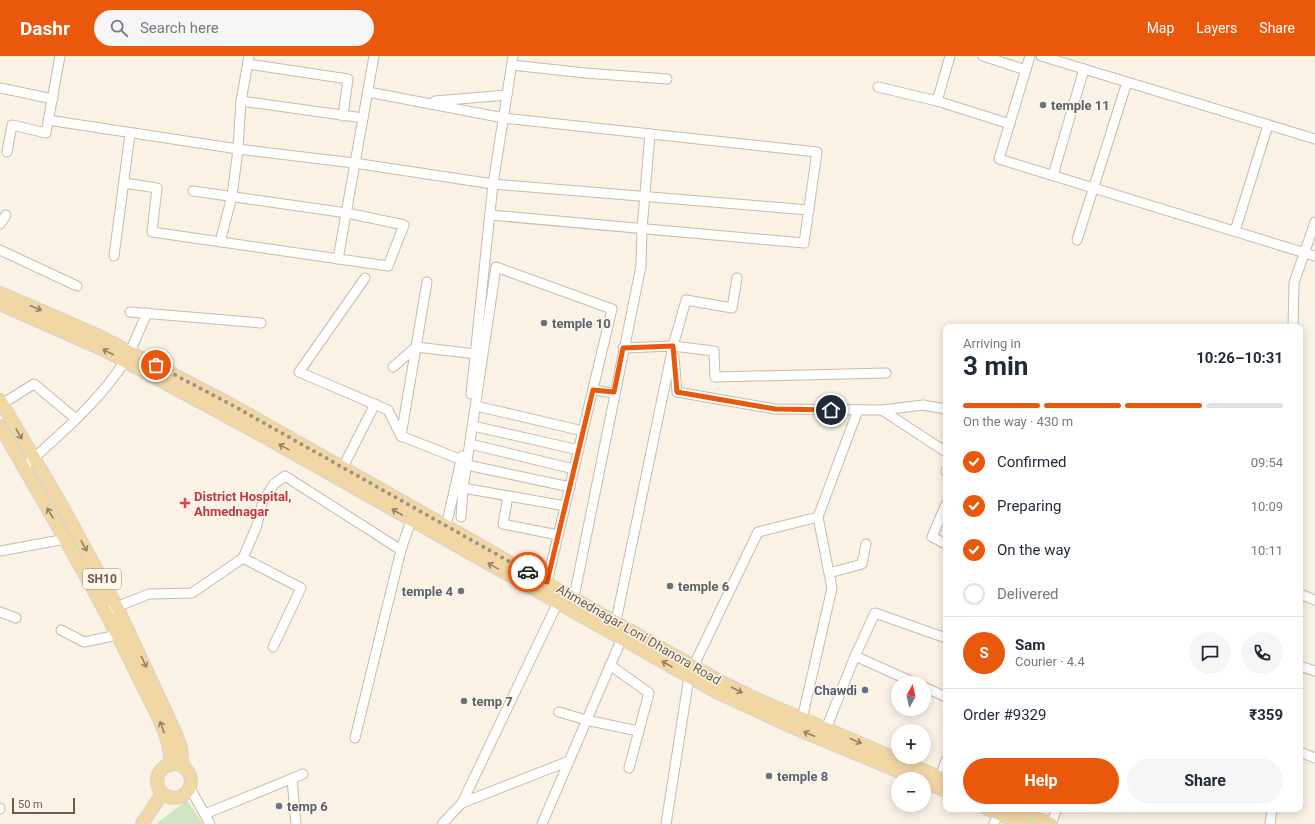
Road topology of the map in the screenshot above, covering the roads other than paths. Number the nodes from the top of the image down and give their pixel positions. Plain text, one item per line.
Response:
1 (60, 56) edge
2 (374, 56) edge
3 (950, 56) edge
4 (983, 56) edge
5 (1030, 56) edge
6 (1041, 56) edge
7 (249, 60) edge
8 (513, 60) edge
9 (1084, 69) junction
10 (1026, 70) junction
11 (667, 79) dead end
12 (1127, 82) junction
13 (878, 87) dead end
14 (0, 88) edge
15 (368, 92) junction
16 (507, 95) junction
17 (52, 98) junction
18 (937, 101) junction
19 (242, 102) junction
20 (424, 102) junction
21 (342, 116) junction
22 (364, 118) junction
23 (504, 118) junction
24 (48, 120) junction
25 (1010, 124) junction
26 (1268, 125) junction
27 (130, 134) junction
28 (650, 134) junction
29 (1315, 139) edge
30 (238, 149) junction
31 (7, 152) dead end
32 (354, 163) junction
33 (1053, 175) junction
34 (124, 182) junction
35 (493, 184) junction
36 (1094, 188) junction
37 (193, 191) dead end
38 (232, 196) junction
39 (644, 196) junction
40 (809, 210) junction
41 (347, 213) junction
42 (6, 214) dead end
43 (490, 215) junction
44 (1315, 222) edge
45 (0, 224) edge
46 (642, 229) junction
47 (1235, 231) junction
48 (1077, 240) dead end
49 (220, 242) junction
50 (0, 250) edge
51 (1305, 253) junction
52 (114, 256) dead end
53 (1315, 256) edge
54 (338, 259) junction
55 (1315, 260) edge
56 (365, 278) dead end
57 (737, 278) dead end
58 (427, 282) dead end
59 (78, 286) dead end
60 (0, 293) edge
61 (0, 304) edge
62 (130, 312) dead end
63 (147, 313) junction
64 (261, 323) dead end
65 (1293, 324) edge
66 (673, 346) junction
67 (416, 347) junction
68 (623, 348) junction
69 (476, 354) junction
70 (128, 356) junction
71 (393, 366) dead end
72 (886, 373) dead end
73 (593, 390) junction
74 (614, 392) junction
75 (1, 403) edge
76 (375, 404) junction
77 (476, 406) junction
78 (943, 408) edge
79 (858, 410) junction
80 (882, 410) junction
81 (76, 419) junction
82 (0, 426) edge
83 (473, 426) junction
84 (583, 431) junction
85 (401, 436) junction
86 (470, 444) junction
87 (578, 450) junction
88 (943, 450) edge
89 (33, 459) junction
90 (464, 463) junction
91 (343, 467) junction
92 (23, 468) junction
93 (574, 469) junction
94 (570, 487) junction
95 (463, 488) junction
96 (508, 496) junction
97 (565, 506) junction
98 (943, 511) edge
99 (461, 517) dead end
100 (818, 517) junction
101 (411, 520) junction
102 (445, 532) junction
103 (558, 535) junction
104 (66, 539) junction
105 (943, 542) edge
106 (866, 544) dead end
107 (400, 550) junction
108 (0, 551) edge
109 (243, 558) junction
110 (829, 573) junction
111 (547, 582) junction
112 (1303, 595) edge
113 (574, 597) junction
114 (1315, 600) edge
115 (558, 602) junction
116 (117, 607) junction
117 (105, 611) junction
118 (0, 612) edge
119 (16, 618) dead end
120 (616, 621) junction
121 (61, 630) dead end
122 (118, 635) junction
123 (943, 637) edge
124 (622, 638) junction
125 (273, 647) dead end
126 (855, 656) junction
127 (610, 665) junction
128 (1303, 667) edge
129 (1315, 671) edge
130 (691, 672) junction
131 (899, 676) edge
132 (931, 690) edge
133 (943, 696) edge
134 (559, 712) dead end
135 (802, 719) junction
136 (586, 720) junction
137 (826, 729) junction
138 (638, 731) junction
139 (355, 738) dead end
140 (1303, 753) edge
141 (1315, 758) edge
142 (569, 761) junction
143 (170, 765) junction
144 (183, 767) junction
145 (629, 768) dead end
146 (900, 772) edge
147 (303, 774) dead end
148 (292, 779) junction
149 (943, 779) edge
150 (931, 785) edge
151 (190, 788) junction
152 (943, 790) edge
153 (162, 794) junction
154 (462, 803) junction
155 (1021, 812) edge
156 (1056, 812) edge
157 (1272, 812) edge
158 (205, 814) junction
159 (996, 819) edge
160 (142, 824) edge
161 (210, 824) edge
162 (296, 824) edge
163 (442, 824) edge
164 (542, 824) edge
165 (666, 824) edge
166 (1023, 824) edge
167 (1051, 824) edge
168 (1270, 824) edge

1 - 17 street
2 - 15 street
3 - 18 street
4 - 10 street
5 - 10 street
6 - 9 street
7 - 19 street
7 - 21 street
8 - 11 street
8 - 16 street
9 - 12 street
9 - 33 street
10 - 25 street
12 - 26 street
12 - 36 street
13 - 18 street
14 - 17 street
15 - 20 street
15 - 22 street
16 - 20 street
16 - 23 street
17 - 24 street
18 - 25 street
19 - 21 street
19 - 30 street
20 - 23 street
21 - 22 street
22 - 32 street
23 - 28 street
23 - 35 street
24 - 27 street
24 - 31 street
25 - 33 street
26 - 29 street
26 - 47 street
27 - 30 street
27 - 34 street
28 - 39 street
28 - 40 street
30 - 32 street
30 - 38 street
32 - 35 street
32 - 41 street
33 - 36 street
34 - 49 street
34 - 52 street
35 - 39 street
35 - 43 street
36 - 47 street
36 - 48 street
37 - 38 street
38 - 41 street
38 - 49 street
39 - 40 street
39 - 46 street
40 - 46 street
41 - 54 street
41 - 54 street
42 - 45 street
43 - 46 street
43 - 69 street
44 - 51 street
46 - 68 street
47 - 51 street
49 - 54 street
50 - 59 street
51 - 53 street
51 - 55 street
51 - 65 street
56 - 76 street
57 - 66 street
58 - 67 street
60 -> 70 main road, Ahmednagar Loni Dhanora Road
70 -> 61 main road, Ahmednagar Loni Dhanora Road
62 - 63 street
63 - 64 street
63 - 70 street
66 - 68 street
66 - 72 street
66 - 79 street
66 - 120 street
67 - 69 street
67 - 71 street
67 - 85 street
68 - 74 street
69 - 90 street
70 - 81 street
70 - 91 main road, Ahmednagar Loni Dhanora Road
101 -> 70 main road, Ahmednagar Loni Dhanora Road
73 - 74 street
73 - 77 street
73 - 84 street
74 - 113 street
75 - 81 street
75 -> 89 main road, SH10
76 - 85 street
76 - 91 street
77 - 83 street
77 - 84 street
78 - 80 street
79 - 80 street
79 - 100 street
80 - 88 street
81 - 89 street
82 - 92 main road, SH10
83 - 86 street
83 - 87 street
84 - 87 street
85 - 90 street
86 - 90 street
86 - 93 street
87 - 93 street
89 - 92 street
89 -> 116 main road, SH10
90 - 94 street
90 - 95 street
90 - 102 street
91 - 102 main road, Ahmednagar Loni Dhanora Road
104 -> 92 main road, SH10
93 - 94 street
94 - 97 street
95 - 96 street
95 - 99 street
96 - 97 street
96 - 103 street
97 - 103 street
98 - 105 street
100 - 110 street
100 - 130 street
101 - 102 main road, Ahmednagar Loni Dhanora Road
101 - 107 street
102 - 111 main road, Ahmednagar Loni Dhanora Road
115 -> 102 main road, Ahmednagar Loni Dhanora Road
103 - 111 street
104 - 108 street
104 - 117 main road, SH10
106 - 110 street
107 - 109 street
107 - 139 street
109 - 116 street
109 - 125 street
110 - 135 street
111 - 113 main road, Ahmednagar Loni Dhanora Road
112 - 114 street
113 - 120 main road, Ahmednagar Loni Dhanora Road
115 - 124 main road, Ahmednagar Loni Dhanora Road
115 - 154 street
116 - 117 street
116 -> 144 main road, SH10
117 - 122 main road, SH10
118 - 119 street
120 - 130 main road, Ahmednagar Loni Dhanora Road
121 - 122 street
143 -> 122 main road, SH10
123 - 126 street
124 - 127 street
130 -> 124 main road, Ahmednagar Loni Dhanora Road
126 - 131 street
126 - 137 street
127 - 136 street
127 - 138 street
128 - 129 street
130 -> 135 main road, Ahmednagar Loni Dhanora Road
146 -> 130 main road, Ahmednagar Loni Dhanora Road
130 - 165 street
132 - 133 street
134 - 136 street
135 - 137 main road, Ahmednagar Loni Dhanora Road
136 - 138 street
136 - 142 street
137 -> 149 main road, Ahmednagar Loni Dhanora Road
138 - 145 street
140 - 141 street
142 - 154 street
142 - 164 street
143 - 144 main road
143 - 153 main road
144 - 151 main road
147 - 148 street
148 - 158 street
148 - 162 street
150 - 152 main road
151 - 153 main road
151 - 158 street
153 - 160 main road
154 - 163 street
155 - 167 main road
156 - 167 street
157 - 168 street
158 - 161 street
159 - 166 main road

